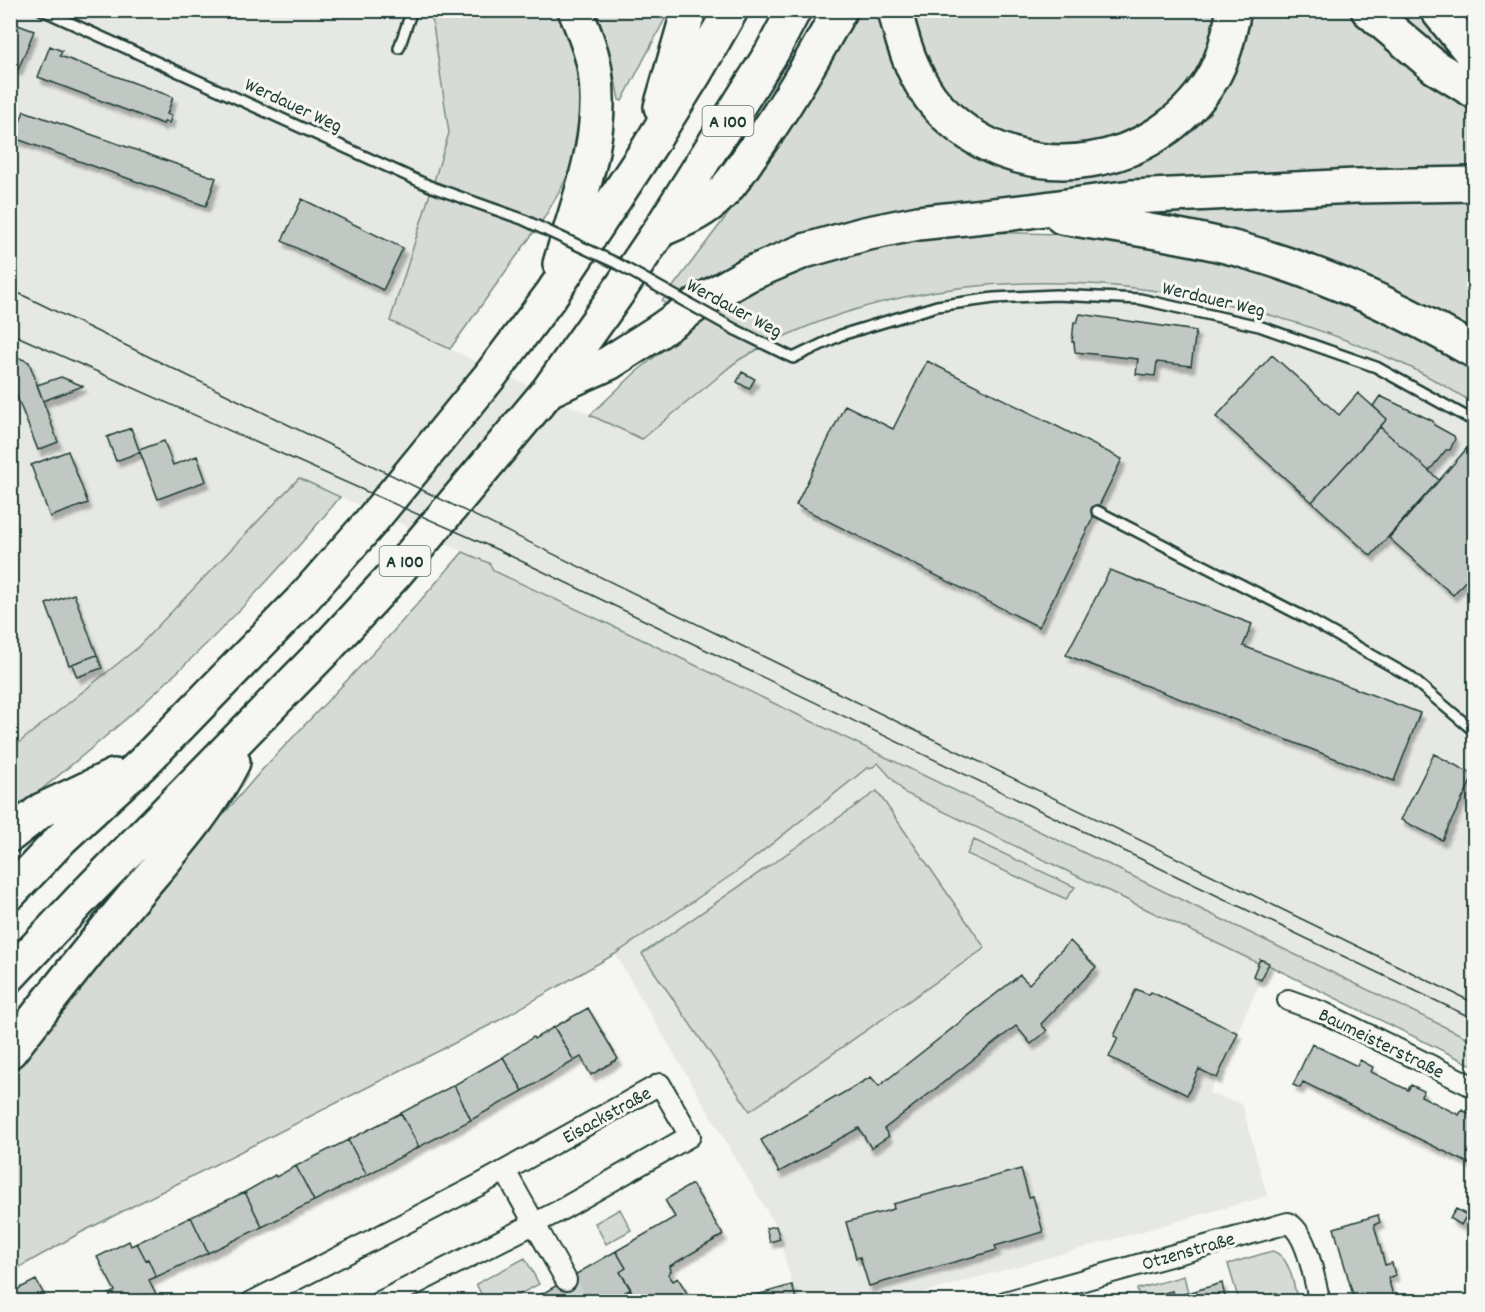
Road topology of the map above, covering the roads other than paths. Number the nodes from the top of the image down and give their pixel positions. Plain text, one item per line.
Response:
1 (42, 10) edge
2 (412, 10) edge
3 (575, 10) edge
4 (689, 10) edge
5 (731, 10) edge
6 (794, 10) edge
7 (840, 10) edge
8 (895, 10) edge
9 (1234, 10) edge
10 (1368, 10) edge
11 (1437, 10) edge
12 (399, 48) dead end
13 (1474, 56) edge
14 (1474, 91) edge
15 (649, 147) junction
16 (1474, 184) edge
17 (1030, 212) junction
18 (660, 230) junction
19 (551, 295) junction
20 (1474, 351) edge
21 (548, 391) junction
22 (1474, 421) edge
23 (1097, 511) dead end
24 (254, 723) junction
25 (1474, 731) edge
26 (143, 763) junction
27 (10, 835) edge
28 (10, 893) edge
29 (10, 975) edge
30 (1288, 1000) dead end
31 (10, 1051) edge
32 (1474, 1087) edge
33 (505, 1171) junction
34 (534, 1223) junction
35 (566, 1280) tunnel mouth
36 (252, 1302) edge
37 (380, 1302) edge
38 (1005, 1302) edge
39 (1320, 1302) edge

1 - 22 lane, Werdauer Weg, bridge
2 - 12 lane
3 - 19 highway
4 - 15 highway
5 - 15 highway, A 100
6 - 18 highway, A 100
7 - 18 highway
8 - 9 highway
10 - 14 highway
11 - 13 highway
15 - 19 highway, A 100
16 - 17 highway
17 - 20 highway
17 - 21 highway
18 - 21 highway, A 100
19 - 26 highway, A 100
21 - 24 highway, A 100
23 - 25 lane
24 - 29 highway, A 100
24 - 31 highway
26 - 27 highway
26 - 28 highway, A 100
30 - 32 street, Baumeisterstraße
33 - 34 street
33 - 34 street, Eisackstraße
33 - 36 street, Eisackstraße
34 - 35 street
34 - 37 street, Eisackstraße
38 - 39 street, Otzenstraße

